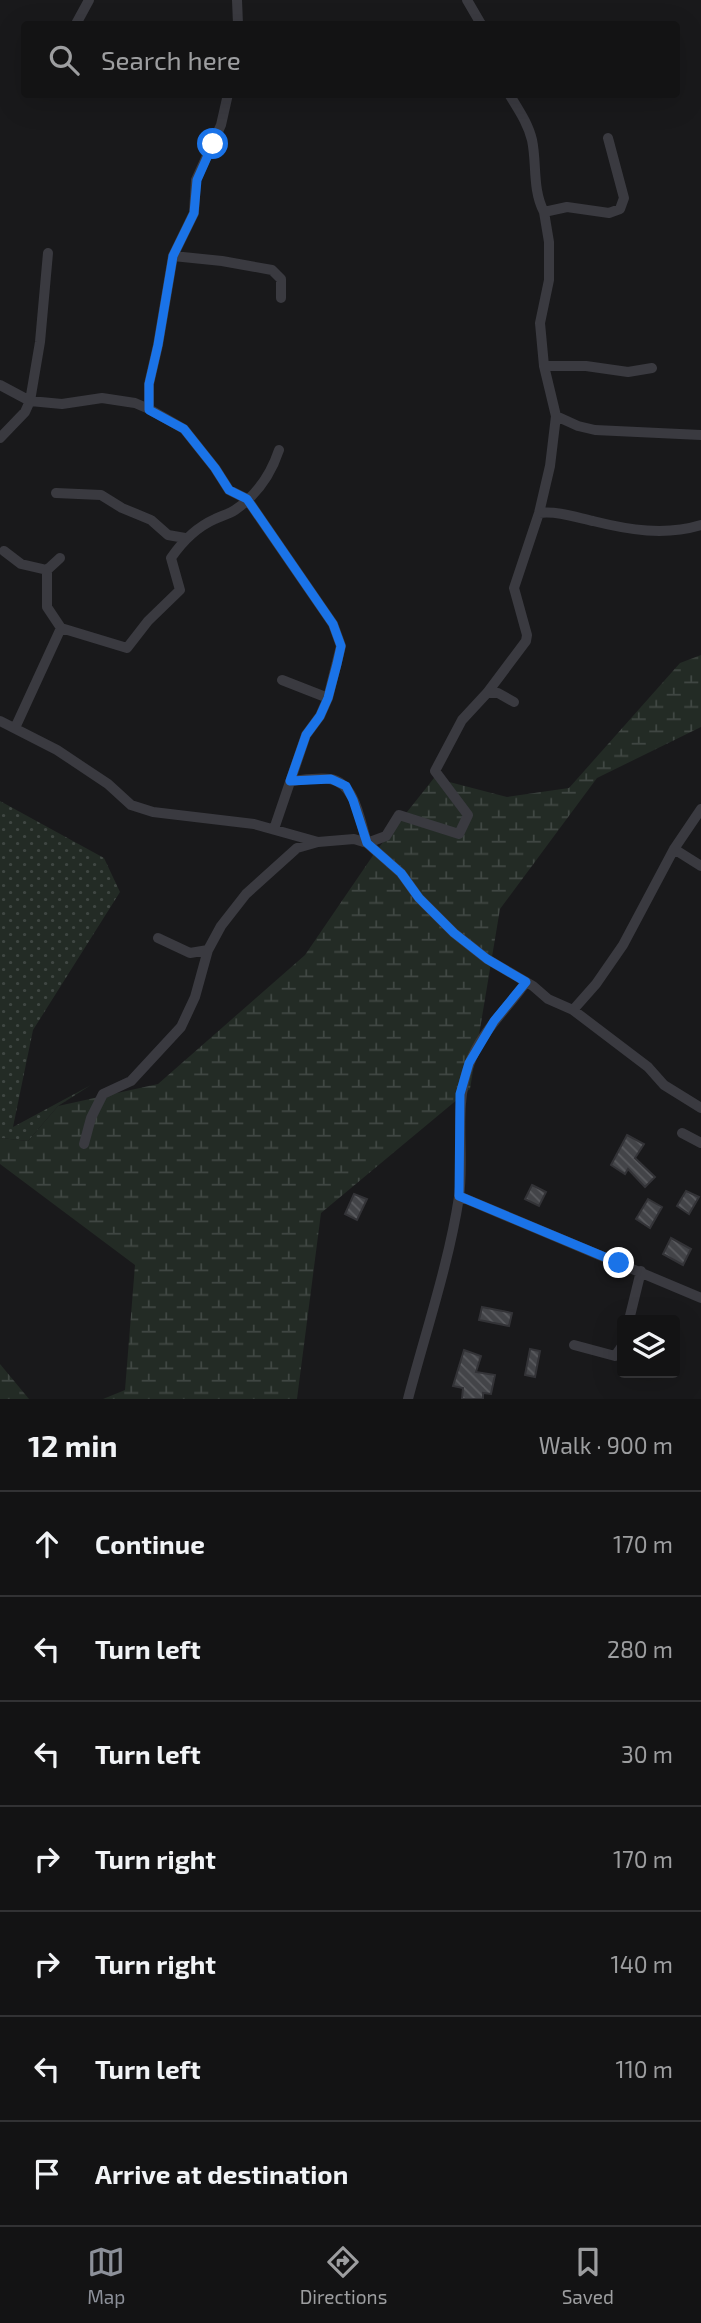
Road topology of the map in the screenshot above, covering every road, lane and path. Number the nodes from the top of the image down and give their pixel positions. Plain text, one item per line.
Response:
1 (89, 0) edge
2 (237, 0) edge
3 (467, 0) edge
4 (78, 21) edge
5 (238, 21) edge
6 (479, 21) edge
7 (227, 98) edge
8 (511, 98) edge
9 (608, 138) dead end
10 (544, 212) junction
11 (48, 253) dead end
12 (173, 256) junction
13 (281, 298) dead end
14 (544, 366) junction
15 (652, 368) dead end
16 (0, 384) edge
17 (30, 401) junction
18 (149, 410) junction
19 (556, 416) junction
20 (701, 435) edge
21 (0, 438) edge
22 (279, 450) dead end
23 (56, 493) dead end
24 (247, 499) junction
25 (539, 513) junction
26 (701, 525) edge
27 (185, 538) junction
28 (4, 551) dead end
29 (60, 558) dead end
30 (47, 570) junction
31 (61, 628) junction
32 (282, 680) dead end
33 (487, 693) junction
34 (328, 698) junction
35 (514, 702) dead end
36 (0, 721) edge
37 (15, 727) junction
38 (290, 781) junction
39 (701, 809) edge
40 (274, 829) junction
41 (318, 842) junction
42 (367, 843) junction
43 (674, 849) junction
44 (701, 866) edge
45 (158, 938) dead end
46 (208, 950) junction
47 (526, 982) junction
48 (573, 1010) junction
49 (701, 1108) edge
50 (682, 1133) dead end
51 (701, 1143) edge
52 (84, 1144) dead end
53 (459, 1196) junction
54 (641, 1271) junction
55 (701, 1297) edge
56 (630, 1315) edge
57 (573, 1346) dead end
58 (617, 1353) edge
59 (408, 1399) edge

1 - 4 street
2 - 5 street
3 - 6 street
7 - 12 street
8 - 10 street
9 - 10 street
10 - 14 street
11 - 17 street
12 - 13 street
12 - 18 street
14 - 15 street
14 - 19 street
16 - 17 street
17 - 18 street
17 - 21 street
18 - 24 street
19 - 20 street
19 - 25 street
22 - 24 street
23 - 27 street
24 - 27 street
24 - 34 street
25 - 26 street
25 - 33 street
27 - 31 street
28 - 30 street
29 - 30 street
30 - 31 street
31 - 37 street
32 - 34 street
33 - 35 street
33 - 42 street
34 - 38 street
36 - 37 street
37 - 40 street
38 - 40 street
38 - 42 street
39 - 43 street
40 - 41 street
41 - 42 street
41 - 46 street
42 - 47 street
43 - 44 street
43 - 48 street
45 - 46 street
46 - 52 street
47 - 48 street
47 - 53 street
48 - 49 street
50 - 51 street
53 - 54 street
53 - 59 street
54 - 55 street
54 - 56 street
57 - 58 street

